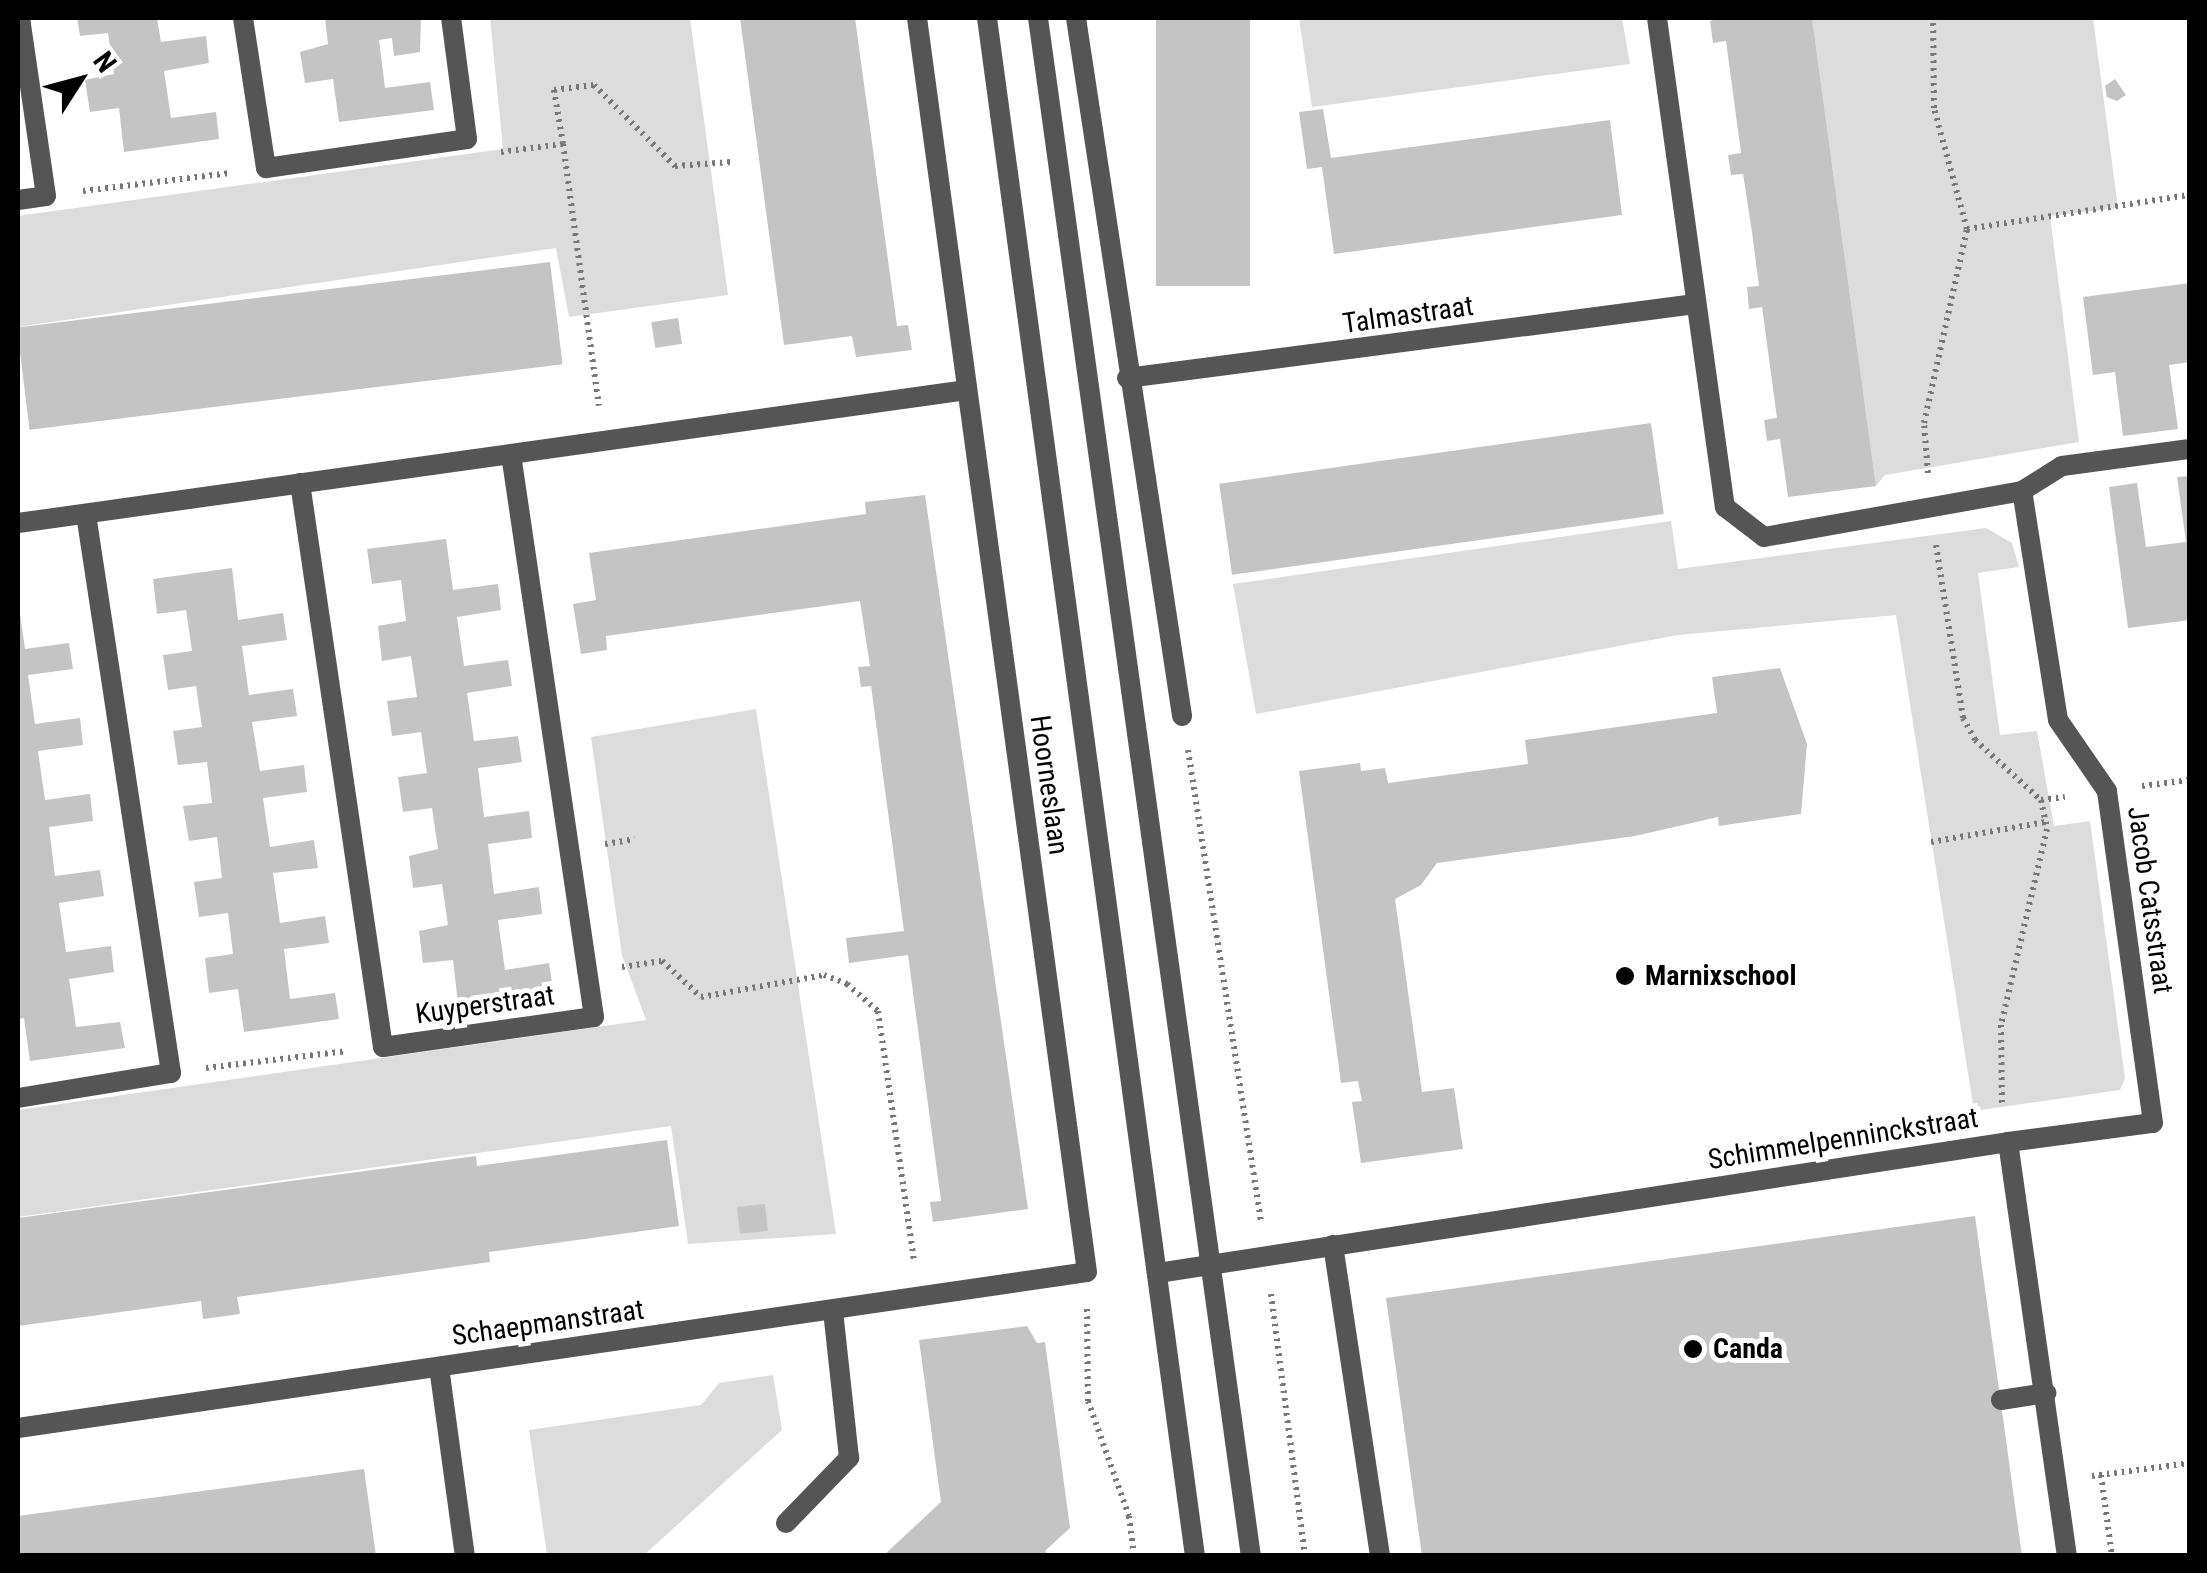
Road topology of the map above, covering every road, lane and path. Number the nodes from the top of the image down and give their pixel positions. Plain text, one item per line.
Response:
1 (20, 18) edge
2 (243, 18) edge
3 (451, 18) edge
4 (917, 18) edge
5 (988, 18) edge
6 (1038, 18) edge
7 (1076, 18) edge
8 (1657, 18) edge
9 (1933, 18) edge
10 (467, 139) junction
11 (564, 144) junction
12 (730, 162) dead end
13 (266, 168) junction
14 (2190, 194) edge
15 (46, 196) junction
16 (18, 200) edge
17 (1968, 229) junction
18 (1695, 304) junction
19 (1127, 378) junction
20 (968, 390) junction
21 (603, 441) junction
22 (2190, 449) edge
23 (510, 454) junction
24 (300, 484) junction
25 (2022, 492) junction
26 (1931, 510) junction
27 (86, 514) junction
28 (18, 524) edge
29 (1182, 716) joint
30 (2046, 822) junction
31 (1932, 842) dead end
32 (586, 972) junction
33 (383, 1046) junction
34 (171, 1073) junction
35 (18, 1098) edge
36 (2008, 1142) junction
37 (1333, 1245) junction
38 (1266, 1256) junction
39 (1209, 1264) junction
40 (1087, 1272) junction
41 (1158, 1273) junction
42 (919, 1296) junction
43 (833, 1310) junction
44 (439, 1367) junction
45 (2046, 1394) junction
46 (2001, 1400) dead end
47 (18, 1428) edge
48 (2190, 1464) edge
49 (2101, 1476) junction
50 (2056, 1480) junction
51 (786, 1523) dead end
52 (465, 1556) edge
53 (1134, 1556) edge
54 (1195, 1556) edge
55 (1250, 1556) edge
56 (1305, 1556) edge
57 (1380, 1556) edge
58 (2067, 1556) edge
59 (2112, 1556) edge

1 - 15 street
2 - 13 street
3 - 10 street
4 - 20 street, Hoorneslaan
5 - 41 street, Hoorneslaan
6 - 39 street
7 - 19 street
8 - 18 street
9 - 17 path
10 - 11 path
10 - 13 street
11 - 12 path
11 - 21 path
13 - 15 path
14 - 17 path
15 - 16 street
17 - 26 path
18 - 19 street, Talmastraat
18 - 26 street
19 - 29 street
20 - 21 street
20 - 40 street, Hoorneslaan
21 - 23 street
22 - 25 street
23 - 24 street
23 - 32 street, Kuyperstraat
24 - 27 street
24 - 33 street, Kuyperstraat
25 - 26 street
25 - 36 street, Jacob Catsstraat
26 - 30 path
27 - 28 street
27 - 34 street
29 - 38 path
30 - 31 path
30 - 36 path
32 - 33 street, Kuyperstraat
32 - 42 path
33 - 34 path
34 - 35 street
36 - 37 street, Schimmelpenninckstraat
36 - 45 street, Schimmelpenninckstraat
37 - 38 street, Schimmelpenninckstraat
37 - 57 street
38 - 39 street, Schimmelpenninckstraat
38 - 56 path
39 - 41 street, Schimmelpenninckstraat
39 - 55 street
40 - 42 street, Schaepmanstraat
40 - 53 path
41 - 54 street, Hoorneslaan
42 - 43 street, Schaepmanstraat
43 - 44 street, Schaepmanstraat
43 - 51 street
44 - 47 street, Schaepmanstraat
44 - 52 street
45 - 46 street
45 - 50 street, Schimmelpenninckstraat
48 - 49 path
49 - 50 path
49 - 59 path
50 - 58 street, Schimmelpenninckstraat

